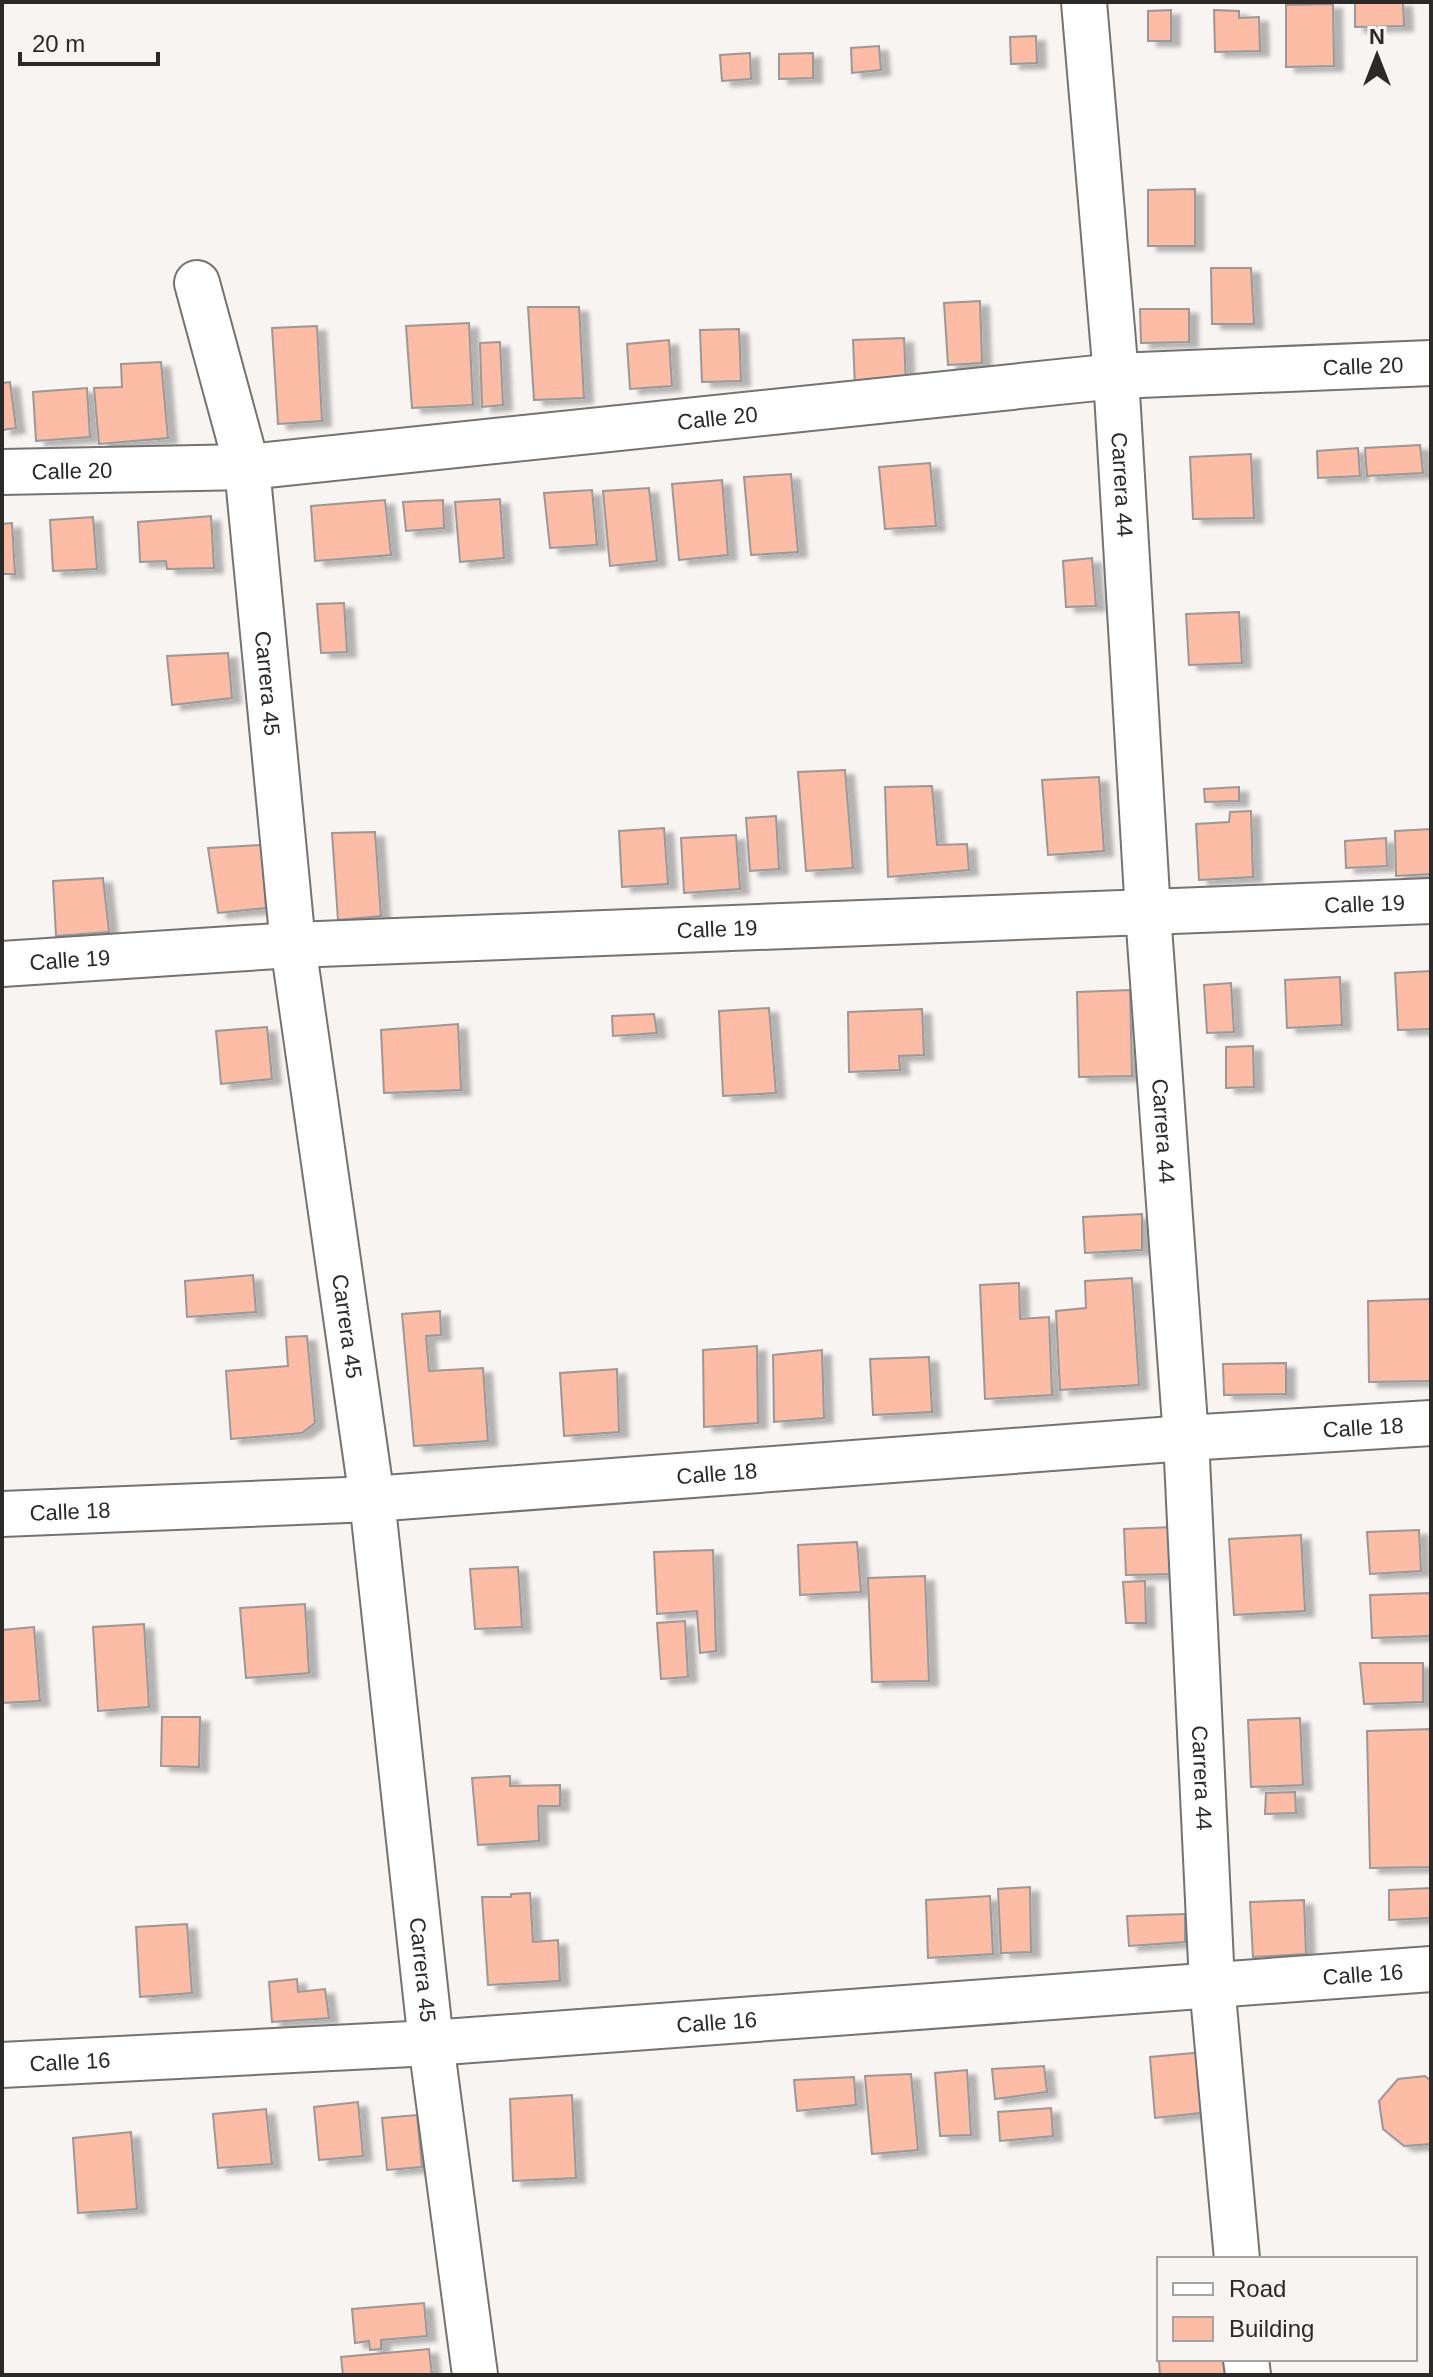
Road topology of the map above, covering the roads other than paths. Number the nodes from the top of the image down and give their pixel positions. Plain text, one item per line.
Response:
1 (1084, 2) edge
2 (197, 283) dead end
3 (1431, 363) edge
4 (1116, 376) junction
5 (247, 467) junction
6 (2, 472) edge
7 (1431, 901) edge
8 (1148, 913) junction
9 (293, 945) junction
10 (2, 964) edge
11 (1431, 1423) edge
12 (1186, 1438) junction
13 (372, 1499) junction
14 (2, 1514) edge
15 (1431, 1969) edge
16 (1212, 1984) junction
17 (431, 2043) junction
18 (2, 2065) edge
19 (1237, 2257) edge
20 (475, 2375) edge

1 - 4 street, Carrera 44
2 - 5 street, Carrera 45
3 - 4 street, Calle 20
4 - 5 street, Calle 20
4 - 8 street, Carrera 44
5 - 6 street, Calle 20
5 - 9 street, Carrera 45
7 - 8 street, Calle 19
8 - 9 street, Calle 19
8 - 12 street, Carrera 44
9 - 10 street, Calle 19
9 - 13 street, Carrera 45
11 - 12 street, Calle 18
12 - 13 street, Calle 18
12 - 16 street, Carrera 44
13 - 14 street, Calle 18
13 - 17 street, Carrera 45
15 - 16 street, Calle 16
16 - 17 street, Calle 16
16 - 19 street, Carrera 44
17 - 18 street, Calle 16
17 - 20 street, Carrera 45

